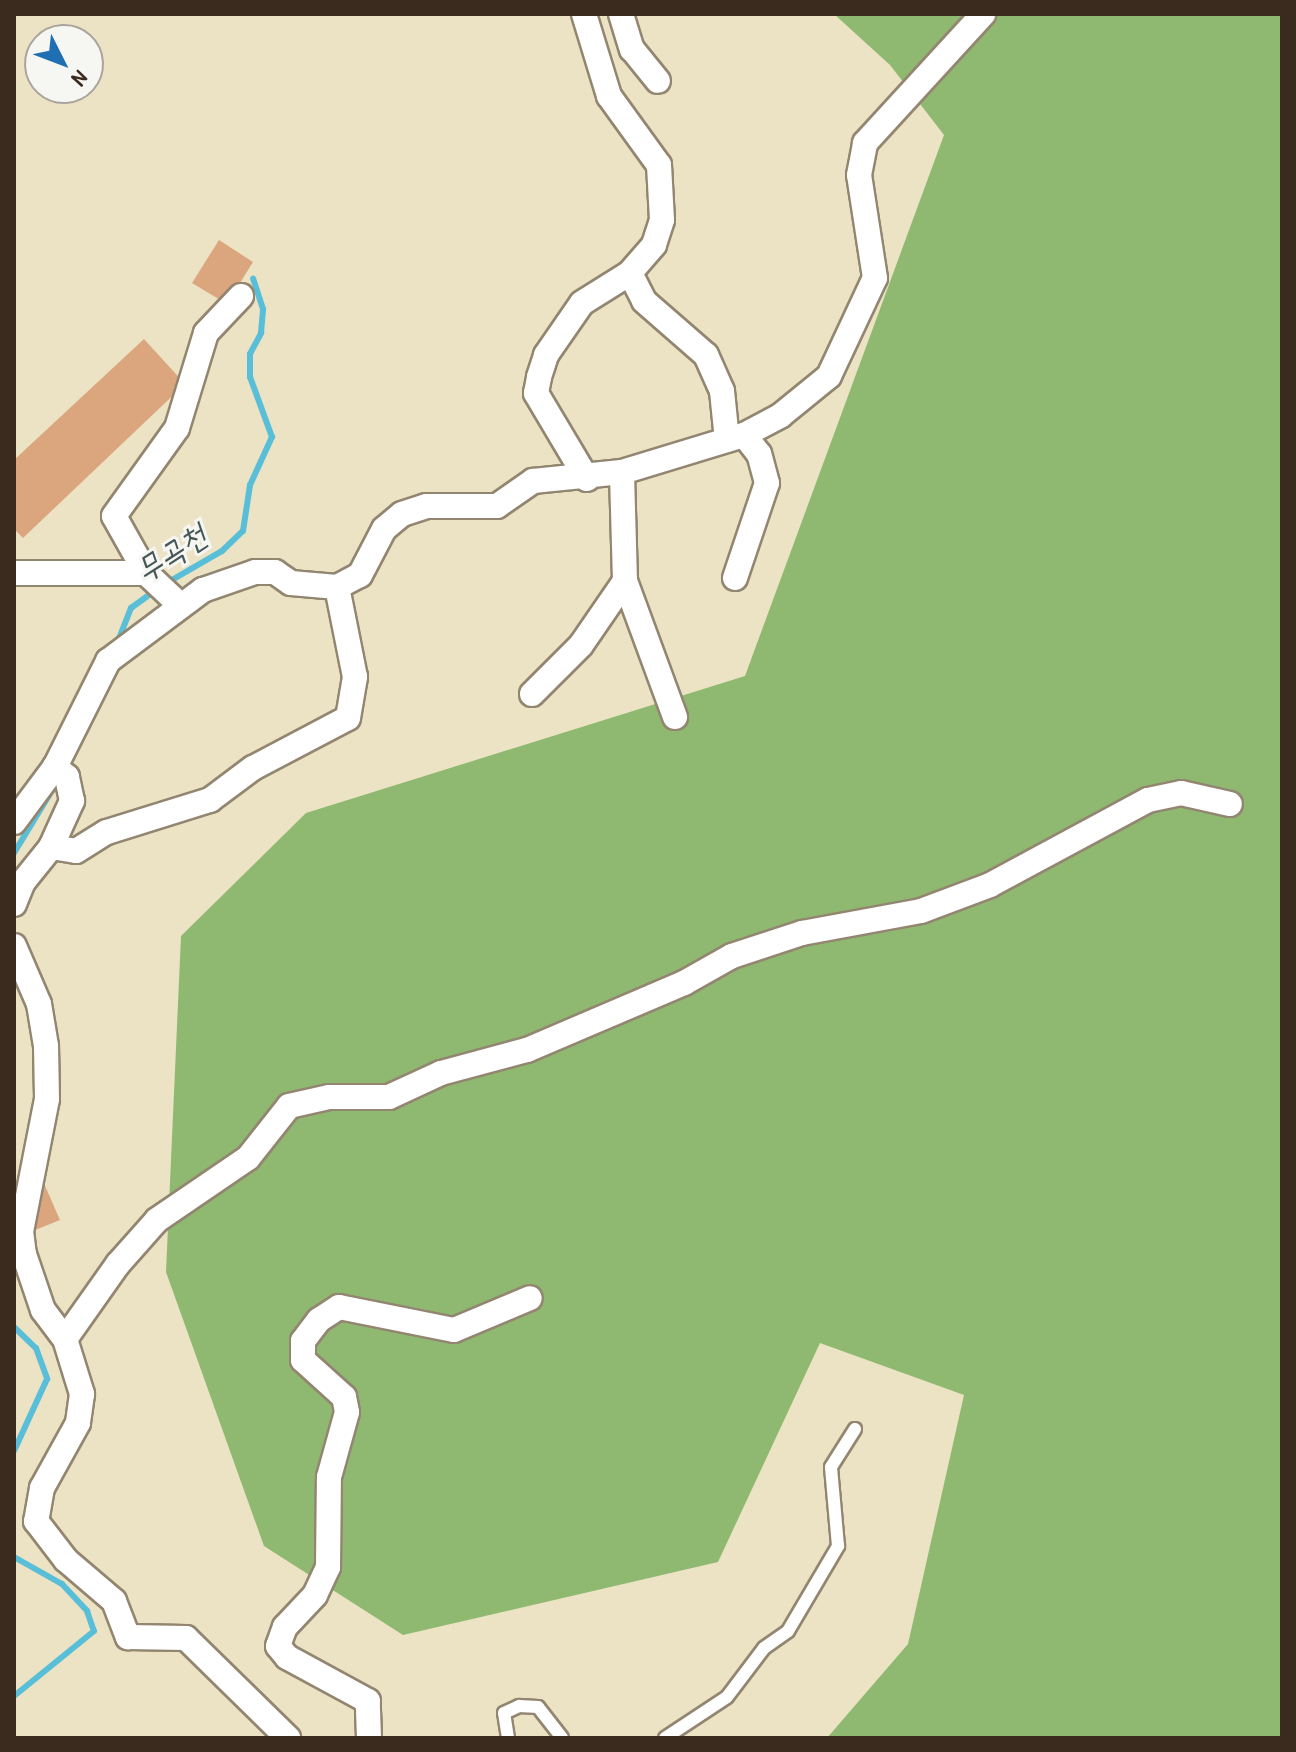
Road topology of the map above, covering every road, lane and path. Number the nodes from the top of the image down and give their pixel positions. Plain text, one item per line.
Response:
1 (584, 14) edge
2 (621, 14) edge
3 (983, 14) edge
4 (658, 81) dead end
5 (630, 273) junction
6 (241, 296) dead end
7 (735, 438) junction
8 (622, 472) junction
9 (587, 479) junction
10 (14, 573) edge
11 (146, 573) junction
12 (735, 578) dead end
13 (625, 581) junction
14 (337, 587) junction
15 (179, 604) junction
16 (532, 694) dead end
17 (675, 717) dead end
18 (61, 772) junction
19 (1230, 804) dead end
20 (14, 822) edge
21 (51, 847) junction
22 (14, 904) edge
23 (14, 946) edge
24 (530, 1298) dead end
25 (65, 1339) junction
26 (855, 1429) dead end
27 (288, 1738) edge
28 (369, 1738) edge
29 (508, 1738) edge
30 (562, 1738) edge
31 (665, 1738) edge

1 - 5 street
2 - 4 street
3 - 7 street
5 - 7 street
5 - 9 street
6 - 11 street
7 - 8 street
7 - 12 street
8 - 9 street
8 - 13 street
9 - 14 street
10 - 11 street
11 - 15 street
13 - 16 street
13 - 17 street
14 - 15 street
14 - 21 street
15 - 18 street
18 - 20 street
18 - 21 street
19 - 25 street
21 - 22 street
23 - 25 street
24 - 28 street
25 - 27 street
26 - 31 lane
29 - 30 lane

